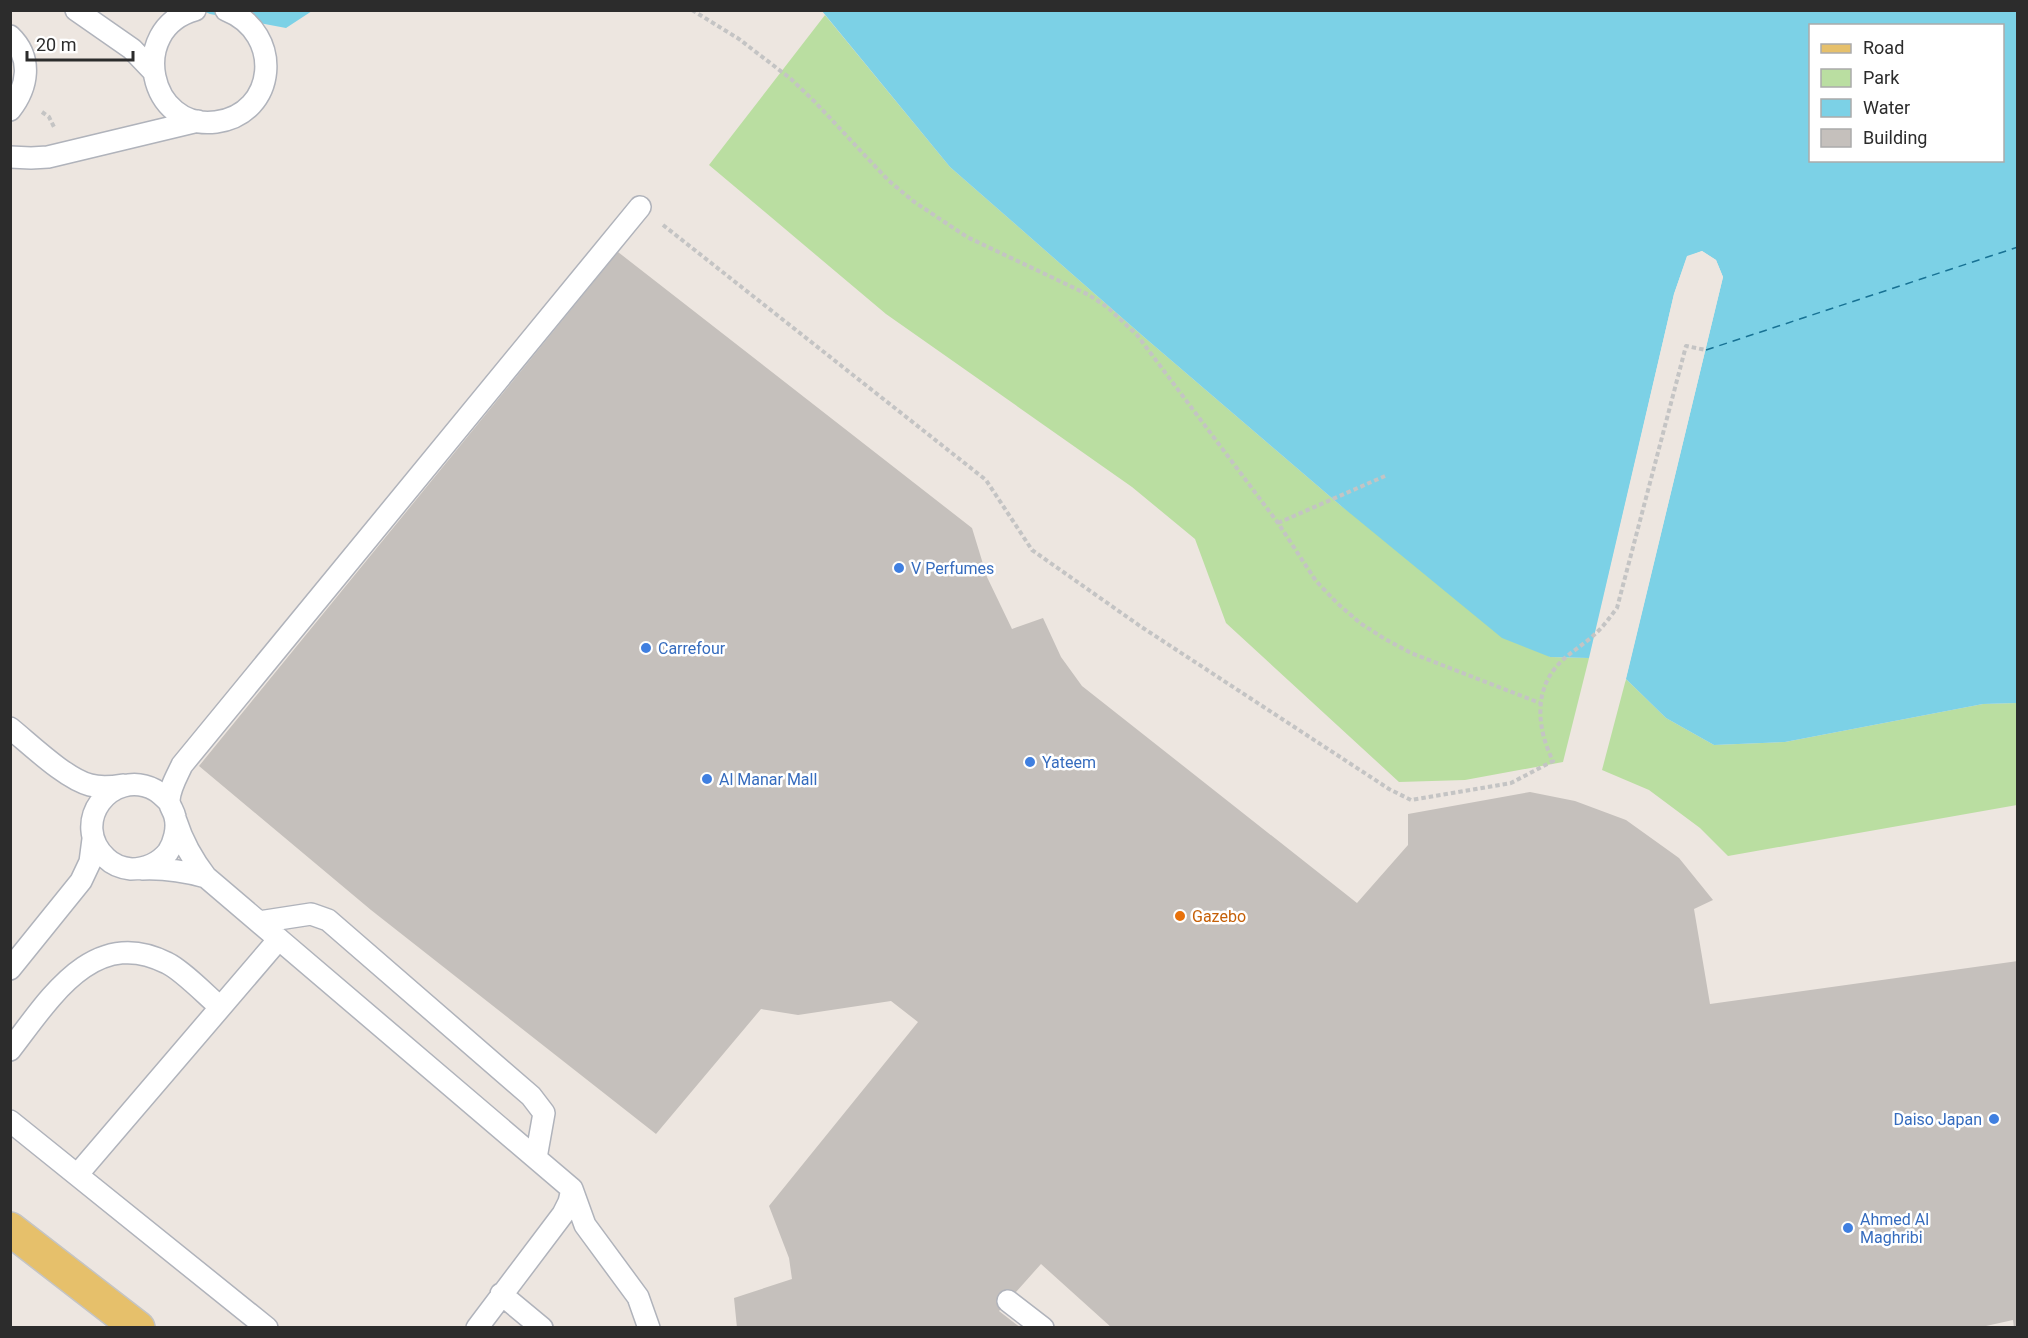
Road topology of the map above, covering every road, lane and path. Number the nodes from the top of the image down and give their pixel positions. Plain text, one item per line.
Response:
1 (76, 10) edge
2 (160, 10) edge
3 (226, 10) edge
4 (692, 10) edge
5 (191, 12) edge
6 (10, 36) edge
7 (153, 71) junction
8 (15, 104) edge
9 (198, 121) junction
10 (65, 153) junction
11 (10, 157) edge
12 (640, 207) joint
13 (1706, 350) dead end
14 (1385, 476) dead end
15 (1278, 523) junction
16 (1540, 703) junction
17 (10, 728) edge
18 (182, 765) junction
19 (72, 777) junction
20 (132, 785) junction
21 (172, 810) junction
22 (92, 831) junction
23 (132, 869) junction
24 (206, 877) junction
25 (81, 881) junction
26 (259, 922) junction
27 (279, 939) junction
28 (10, 969) edge
29 (220, 1007) junction
30 (10, 1050) edge
31 (10, 1121) edge
32 (536, 1158) junction
33 (77, 1175) junction
34 (572, 1189) junction
35 (10, 1229) edge
36 (501, 1294) junction
37 (1008, 1301) dead end
38 (138, 1328) edge
39 (267, 1328) edge
40 (477, 1328) edge
41 (542, 1328) edge
42 (649, 1328) edge
43 (1043, 1328) edge

1 - 7 lane
2 - 5 lane
3 - 9 lane
4 - 15 path
5 - 7 lane
6 - 8 lane
7 - 9 lane
8 - 10 path
9 - 10 lane
10 - 11 lane
12 - 16 path
12 - 18 lane
13 - 16 path
14 - 15 path
15 - 16 path
17 - 19 lane
18 - 20 lane
18 - 21 lane
19 - 20 lane
19 - 22 lane
20 - 21 lane
20 - 22 lane
21 - 23 lane
21 - 24 lane
22 - 23 lane
22 - 25 lane
23 - 24 lane
23 - 25 lane
24 - 26 lane
25 - 28 lane
26 - 27 lane
26 - 32 lane
27 - 29 lane
27 - 32 lane
29 - 30 lane
29 - 33 lane
31 - 33 lane
32 - 34 lane
33 - 39 lane
34 - 36 lane
34 - 42 lane
35 - 38 main road
36 - 40 lane
36 - 41 lane
37 - 43 lane

